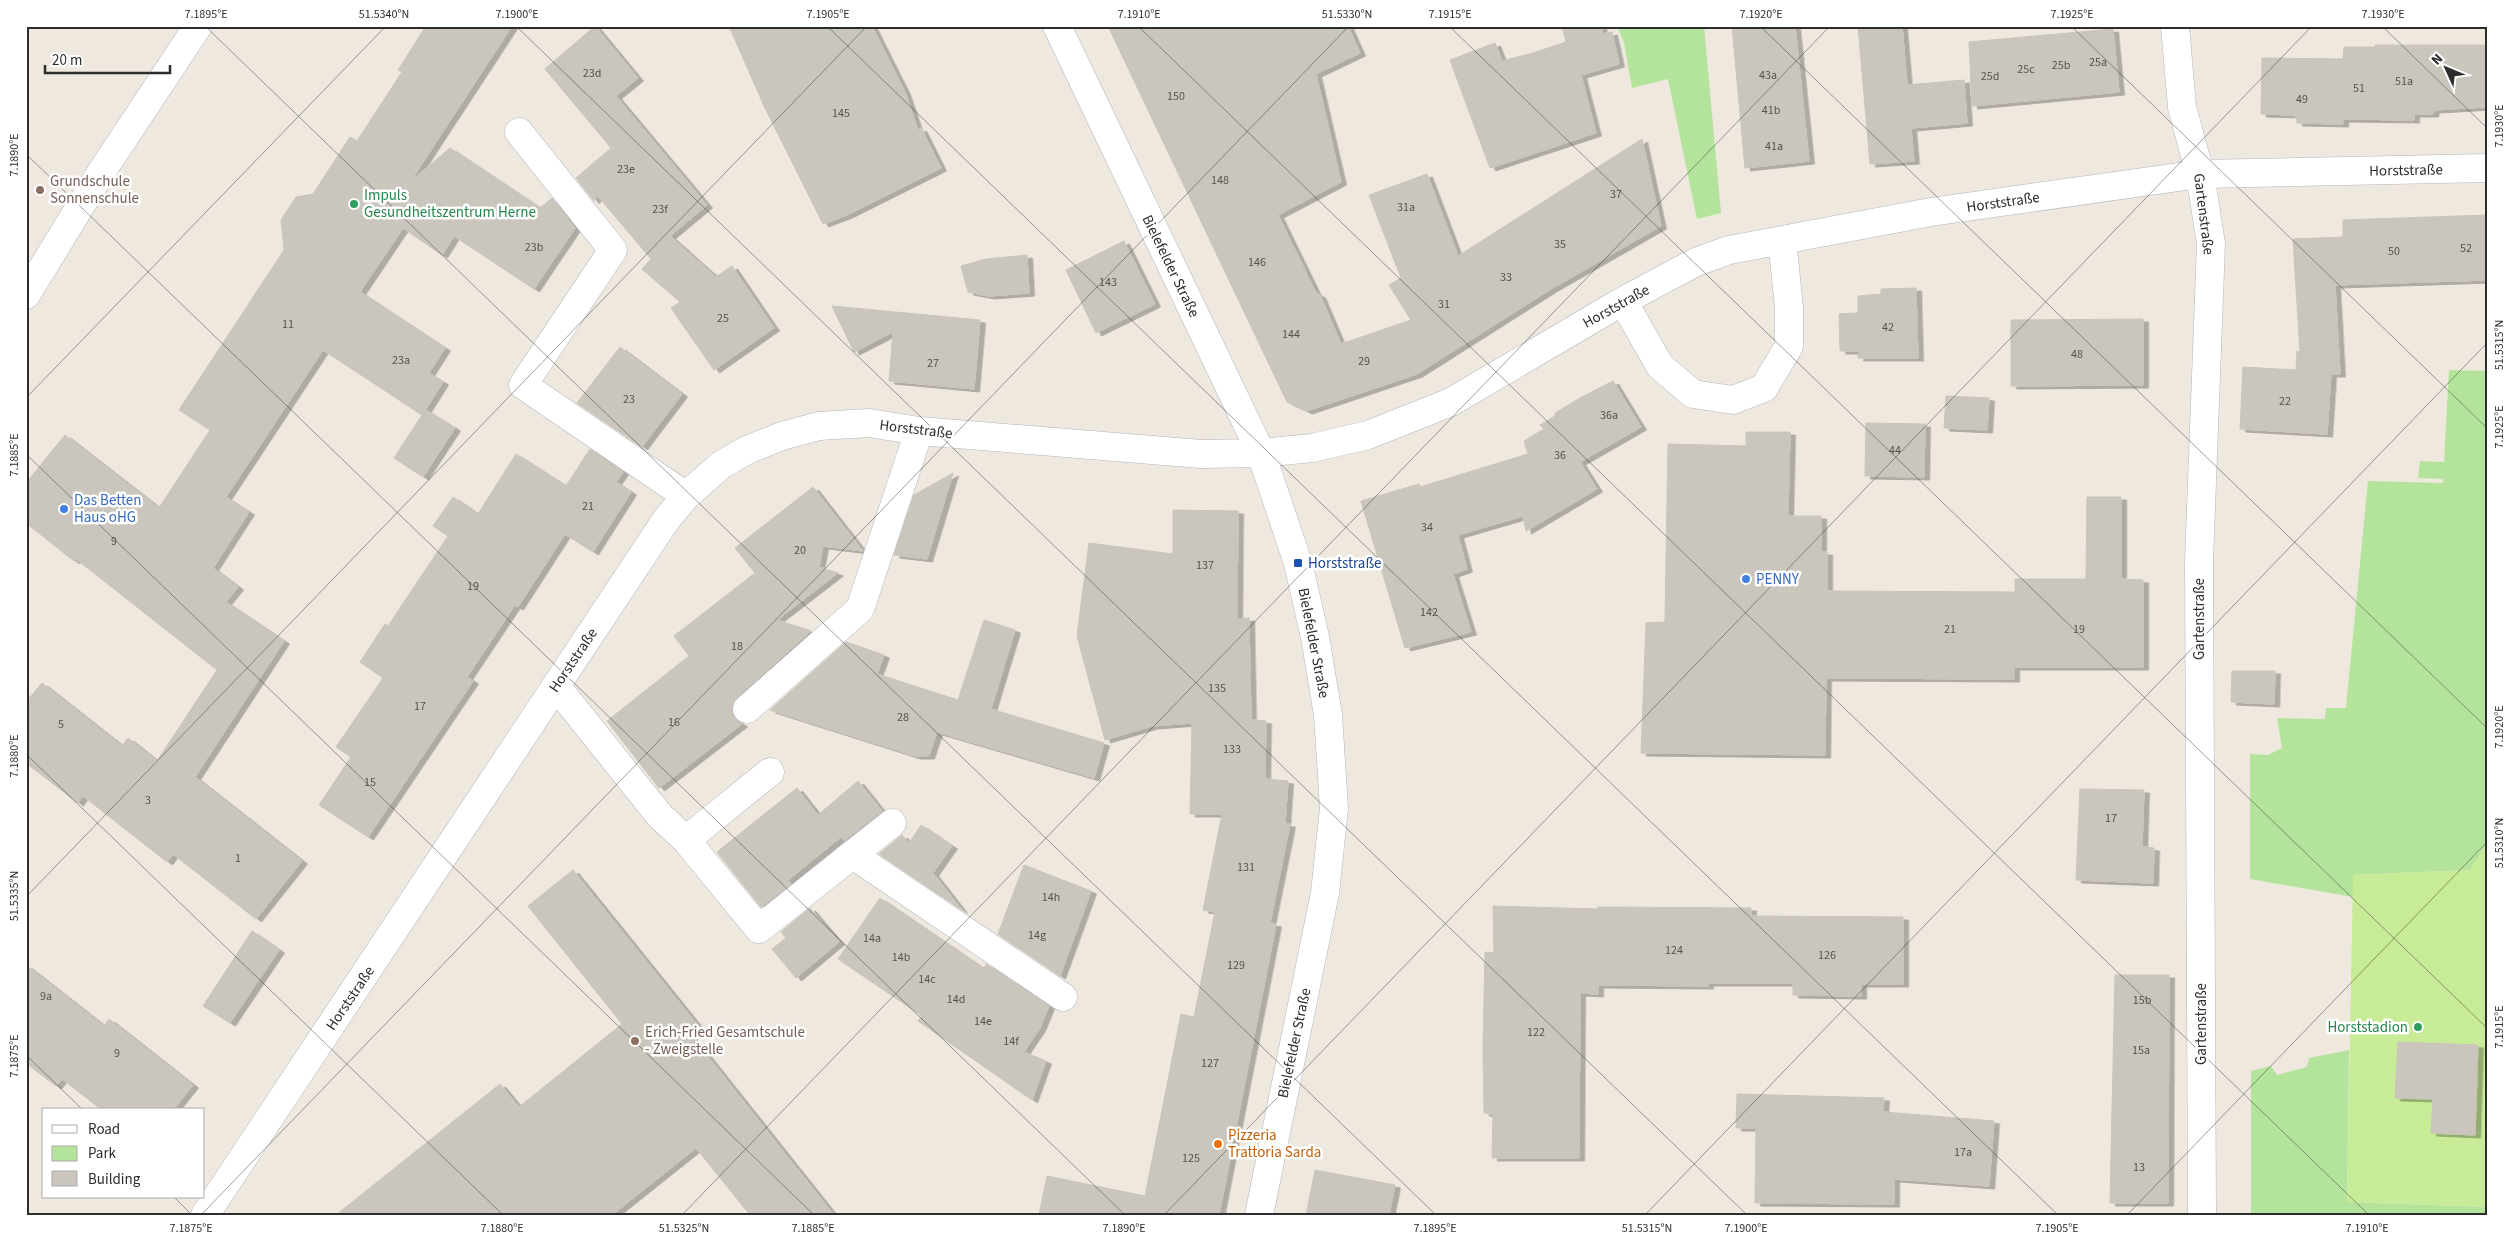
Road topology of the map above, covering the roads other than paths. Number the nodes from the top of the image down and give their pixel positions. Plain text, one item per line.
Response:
1 (198, 26) edge
2 (1057, 26) edge
3 (2175, 26) edge
4 (519, 132) dead end
5 (2487, 168) edge
6 (2200, 174) junction
7 (1782, 240) junction
8 (26, 295) edge
9 (1623, 300) junction
10 (919, 431) junction
11 (1261, 453) junction
12 (686, 496) junction
13 (556, 686) junction
14 (747, 709) dead end
15 (770, 772) dead end
16 (892, 823) dead end
17 (686, 840) junction
18 (853, 855) junction
19 (1063, 997) dead end
20 (206, 1215) edge
21 (1259, 1215) edge
22 (2202, 1215) edge

1 - 8 street
2 - 11 street, Bielefelder Straße
3 - 6 street, Gartenstraße
4 - 12 street
5 - 6 street, Horststraße
6 - 7 street, Horststraße
6 - 22 street, Gartenstraße
7 - 9 street, Horststraße
7 - 9 street
9 - 11 street, Horststraße
10 - 11 street, Horststraße
10 - 12 street, Horststraße
10 - 14 street
11 - 21 street, Bielefelder Straße
12 - 13 street, Horststraße
13 - 17 street
13 - 20 street, Horststraße
15 - 17 street
16 - 18 street
17 - 18 street
18 - 19 street

